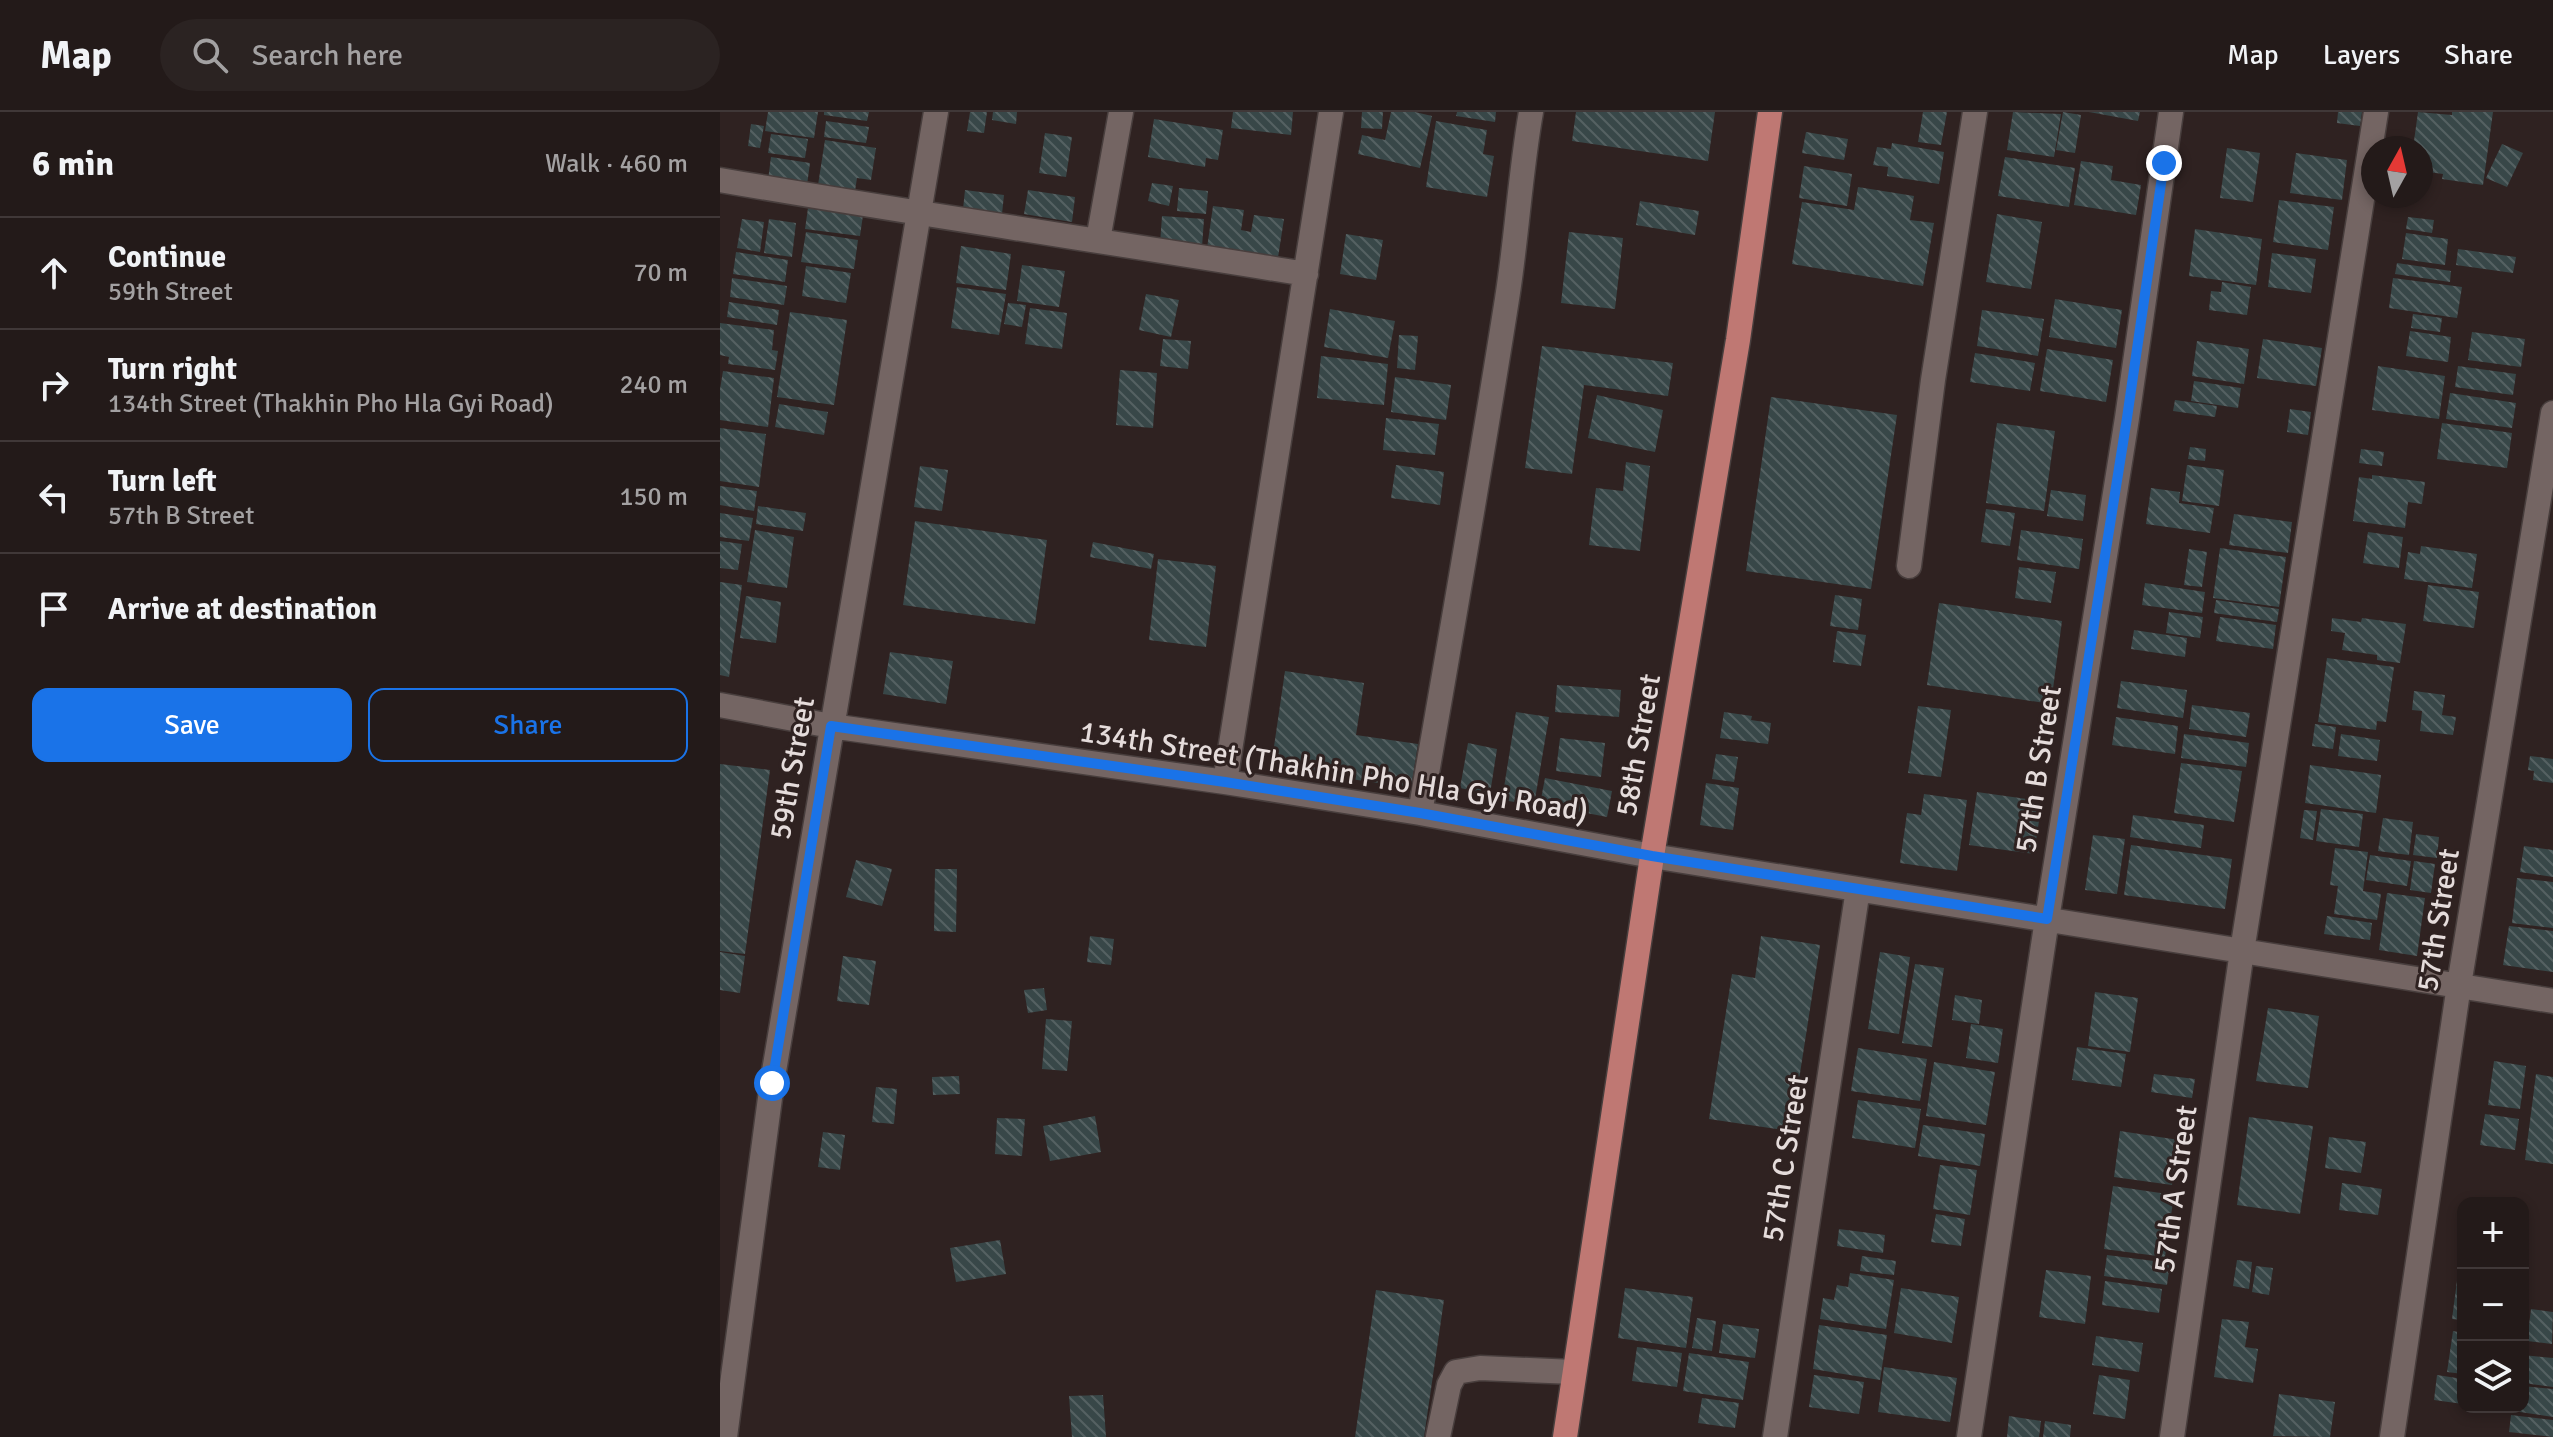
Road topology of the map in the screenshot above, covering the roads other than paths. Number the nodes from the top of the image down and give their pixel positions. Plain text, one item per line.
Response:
1 (936, 112) edge
2 (1121, 112) edge
3 (1331, 112) edge
4 (1531, 112) edge
5 (1770, 112) edge
6 (1975, 112) edge
7 (2171, 112) edge
8 (2376, 112) edge
9 (720, 180) edge
10 (920, 215) junction
11 (1098, 240) junction
12 (1306, 274) junction
13 (2553, 413) edge
14 (1909, 566) dead end
15 (720, 705) edge
16 (831, 726) junction
17 (1225, 782) junction
18 (1420, 813) junction
19 (1652, 856) junction
20 (1858, 889) junction
21 (2047, 919) junction
22 (2242, 951) junction
23 (2459, 985) junction
24 (2553, 1001) edge
25 (1574, 1372) junction
26 (725, 1437) edge
27 (1438, 1437) edge
28 (1565, 1437) edge
29 (1775, 1437) edge
30 (1969, 1437) edge
31 (2172, 1437) edge
32 (2392, 1437) edge

1 - 10 street, 59th Street
2 - 11 street
3 - 12 street
4 - 18 street
5 - 19 main road, 58th Street
6 - 14 street
7 - 21 street, 57th B Street
8 - 22 street, 57th A Street
9 - 10 street
10 - 11 street
10 - 16 street, 59th Street
11 - 12 street
12 - 17 street
13 - 23 street, 57th Street
15 - 16 street, 134th Street (Thakhin Pho Hla Gyi Road)
16 - 17 street, 134th Street (Thakhin Pho Hla Gyi Road)
16 - 26 street, 59th Street
17 - 18 street, 134th Street (Thakhin Pho Hla Gyi Road)
18 - 19 street, 134th Street (Thakhin Pho Hla Gyi Road)
19 - 20 street, 134th Street (Thakhin Pho Hla Gyi Road)
19 - 25 main road, 58th Street
20 - 21 street, 134th Street (Thakhin Pho Hla Gyi Road)
20 - 29 street, 57th C Street
21 - 22 street, 134th Street (Thakhin Pho Hla Gyi Road)
21 - 30 street, 57th B Street
22 - 23 street, 134th Street (Thakhin Pho Hla Gyi Road)
22 - 31 street, 57th A Street
23 - 24 street, 134th Street (Thakhin Pho Hla Gyi Road)
23 - 32 street, 57th Street
25 - 27 street
25 - 28 main road, 58th Street

